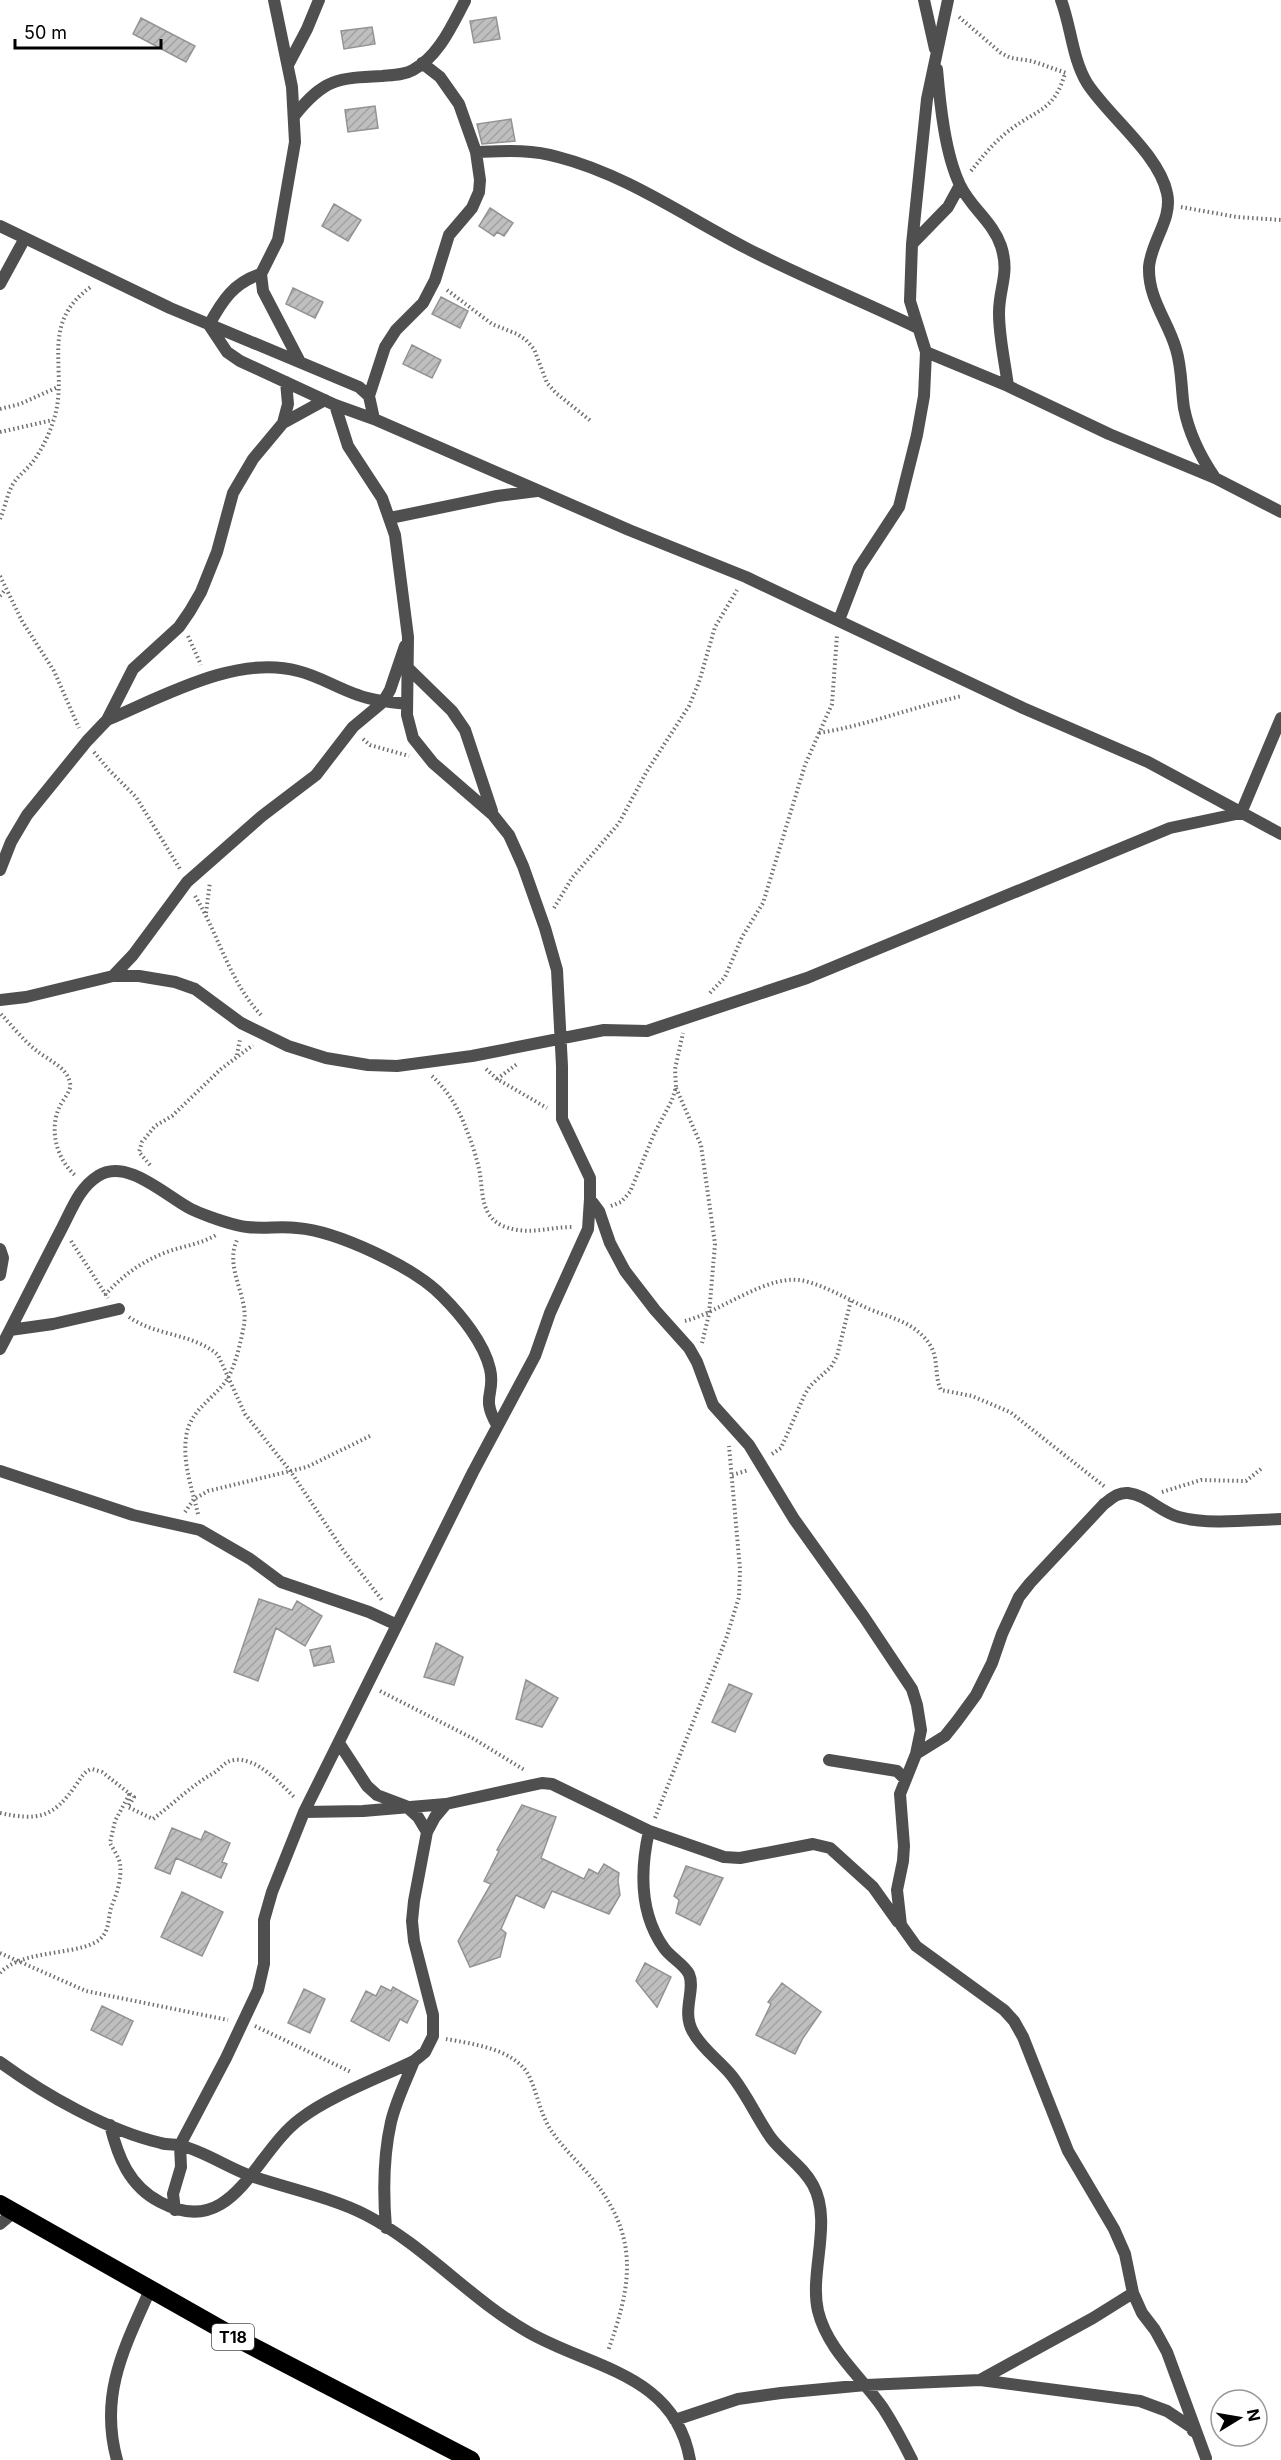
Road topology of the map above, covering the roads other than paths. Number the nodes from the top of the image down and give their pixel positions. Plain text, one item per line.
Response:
1 (274, 0) edge
2 (319, 0) edge
3 (924, 0) edge
4 (1061, 0) edge
5 (465, 1) edge
6 (947, 4) edge
7 (936, 52) junction
8 (422, 63) junction
9 (288, 65) junction
10 (295, 115) junction
11 (476, 152) junction
12 (960, 184) junction
13 (0, 226) edge
14 (25, 238) junction
15 (912, 244) junction
16 (261, 274) junction
17 (0, 284) edge
18 (209, 325) junction
19 (916, 327) junction
20 (926, 352) junction
21 (300, 362) junction
22 (286, 382) junction
23 (1008, 386) junction
24 (369, 396) junction
25 (330, 402) junction
26 (374, 418) junction
27 (283, 423) junction
28 (1215, 478) junction
29 (539, 491) junction
30 (1281, 512) edge
31 (390, 518) junction
32 (839, 620) junction
33 (408, 636) junction
34 (408, 669) junction
35 (383, 702) junction
36 (407, 704) junction
37 (1281, 718) edge
38 (107, 720) junction
39 (1241, 813) junction
40 (493, 815) junction
41 (1281, 834) edge
42 (0, 870) edge
43 (113, 976) junction
44 (0, 1000) edge
45 (560, 1039) junction
46 (590, 1199) junction
47 (0, 1249) edge
48 (0, 1275) edge
49 (118, 1309) road end
50 (10, 1330) junction
51 (1, 1343) edge
52 (498, 1425) junction
53 (0, 1471) edge
54 (1281, 1519) edge
55 (396, 1623) junction
56 (339, 1743) junction
57 (916, 1754) junction
58 (830, 1760) dead end
59 (905, 1779) junction
60 (446, 1804) junction
61 (406, 1806) junction
62 (304, 1812) junction
63 (650, 1831) junction
64 (428, 1832) junction
65 (901, 1925) junction
66 (414, 2061) junction
67 (0, 2062) edge
68 (110, 2125) junction
69 (180, 2145) junction
70 (250, 2176) junction
71 (175, 2210) junction
72 (4, 2214) edge
73 (386, 2228) junction
74 (150, 2290) junction
75 (1133, 2293) junction
76 (980, 2380) junction
77 (866, 2385) junction
78 (675, 2420) junction
79 (1208, 2459) edge
80 (117, 2460) edge
81 (471, 2460) edge
82 (690, 2460) edge
83 (912, 2460) edge

1 - 9 street
2 - 9 street
3 - 7 street
4 - 28 street
5 - 8 street
6 - 7 street
7 - 12 street
7 - 15 street
8 - 10 street
8 - 11 street
9 - 10 street
10 - 16 street
11 - 19 street
11 - 24 street
12 - 15 street
12 - 23 street
13 - 14 street
14 - 17 street
14 - 18 street
15 - 19 street
16 - 18 street
16 - 21 street
18 - 21 street
18 - 22 street
19 - 20 street
20 - 23 street
20 - 32 street
21 - 24 street
22 - 25 street
22 - 27 street
23 - 28 street
24 - 26 street
25 - 26 street
25 - 27 street
25 - 31 street
26 - 29 street
27 - 38 street
28 - 30 street
29 - 31 street
29 - 32 street
31 - 33 street
32 - 39 street
33 - 34 street
33 - 35 street
34 - 36 street
34 - 40 street
35 - 36 street
35 - 38 street
35 - 43 street
36 - 40 street
37 - 39 street
38 - 42 street
39 - 41 street
39 - 45 street
40 - 45 street
43 - 44 street
43 - 45 street
45 - 46 street
46 - 52 street
46 - 57 street
47 - 48 street
49 - 50 street
50 - 51 street
50 - 52 street
52 - 55 street
53 - 55 street
54 - 57 street
55 - 56 street
56 - 61 street
56 - 62 street
57 - 59 street
58 - 59 street
59 - 65 street
60 - 61 street
60 - 63 street
60 - 64 street
61 - 62 street
61 - 64 street
62 - 69 street
63 - 65 street
63 - 77 street
64 - 66 street
65 - 75 street
66 - 70 street
66 - 73 street
67 - 68 street
68 - 69 street
68 - 71 street
69 - 70 street
69 - 71 street
70 - 71 street
70 - 73 street
72 - 74 highway, T18
73 - 78 street
74 - 80 street
74 - 81 highway, T18
75 - 76 street
75 - 79 street
76 - 77 street
76 - 79 street
77 - 78 street
77 - 83 street
78 - 82 street

